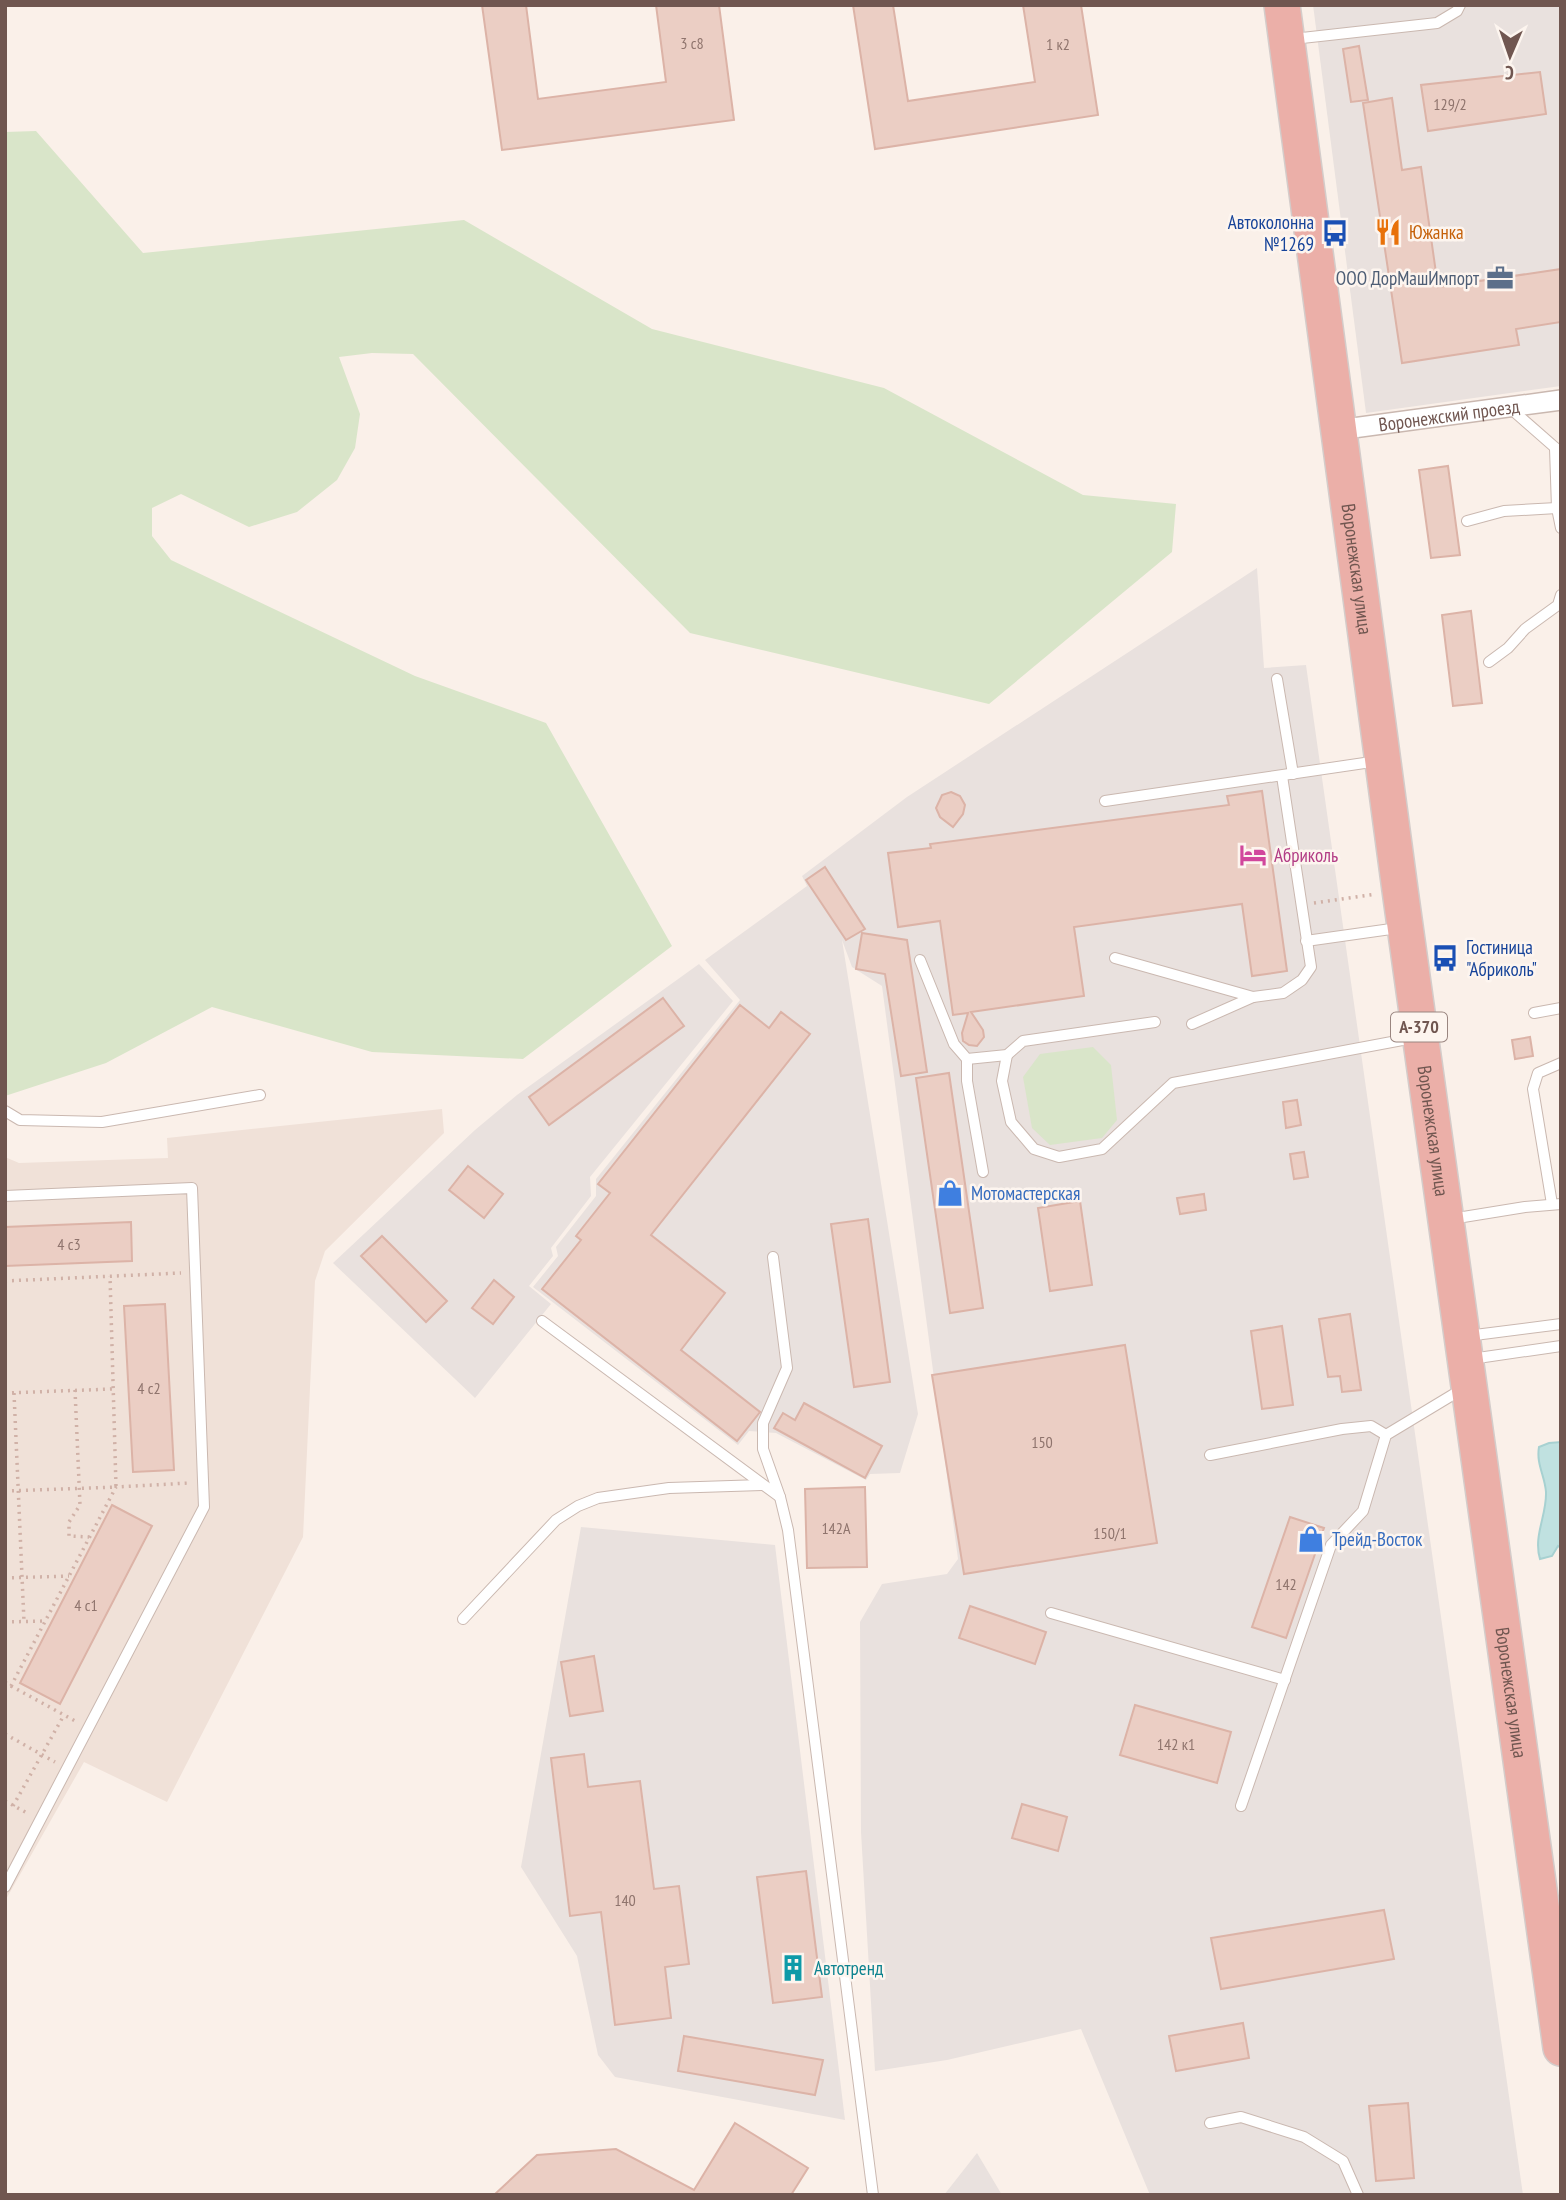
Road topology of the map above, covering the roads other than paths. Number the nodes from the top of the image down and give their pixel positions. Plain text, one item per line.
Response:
1 (1282, 5) edge
2 (1460, 5) edge
3 (1286, 40) junction
4 (1561, 400) edge
5 (1510, 407) junction
6 (1338, 430) junction
7 (1558, 450) edge
8 (1557, 508) junction
9 (1467, 521) dead end
10 (1561, 528) edge
11 (1561, 595) edge
12 (1489, 662) dead end
13 (1277, 679) dead end
14 (1382, 761) junction
15 (1288, 775) junction
16 (1105, 802) dead end
17 (1405, 927) junction
18 (1306, 941) junction
19 (1115, 958) dead end
20 (920, 960) dead end
21 (1252, 997) junction
22 (1561, 1008) edge
23 (1534, 1013) dead end
24 (1155, 1022) dead end
25 (1192, 1024) dead end
26 (1421, 1037) junction
27 (1007, 1055) junction
28 (967, 1059) junction
29 (1561, 1063) edge
30 (260, 1095) dead end
31 (5, 1111) edge
32 (983, 1172) dead end
33 (5, 1196) edge
34 (1556, 1204) edge
35 (1447, 1220) junction
36 (773, 1256) dead end
37 (542, 1321) dead end
38 (1561, 1324) edge
39 (1561, 1346) edge
40 (1467, 1360) junction
41 (1386, 1435) junction
42 (1210, 1455) dead end
43 (762, 1485) junction
44 (780, 1497) junction
45 (1051, 1613) dead end
46 (463, 1619) dead end
47 (1285, 1680) junction
48 (1241, 1806) dead end
49 (5, 1887) edge
50 (1561, 2048) edge
51 (1210, 2123) dead end
52 (873, 2195) edge
53 (1358, 2195) edge

1 - 3 highway, Воронежская улица / А-370
2 - 3 lane
3 - 6 highway, Воронежская улица / А-370
4 - 5 street, Воронежский проезд
5 - 6 street, Воронежский проезд
5 - 7 lane
6 - 14 highway, Воронежская улица / А-370
7 - 8 lane
8 - 9 lane
8 - 10 lane
11 - 12 lane
13 - 15 lane
14 - 15 lane
14 - 17 highway, Воронежская улица / А-370
15 - 16 lane
15 - 18 lane
17 - 18 lane
17 - 26 highway, Воронежская улица / А-370
18 - 21 lane
19 - 21 lane
20 - 28 lane
21 - 25 lane
22 - 23 lane
24 - 27 lane
26 - 27 lane
26 - 35 highway, Воронежская улица / А-370
27 - 28 lane
28 - 32 lane
29 - 34 lane
30 - 31 lane
33 - 49 lane
34 - 35 lane
35 - 40 highway, Воронежская улица / А-370
36 - 44 lane
37 - 43 lane
38 - 40 lane
39 - 40 lane
40 - 41 lane
40 - 50 highway, Воронежская улица / А-370
41 - 42 lane
41 - 47 lane
43 - 44 lane
43 - 46 lane
44 - 52 lane
45 - 47 lane
47 - 48 lane
51 - 53 lane

